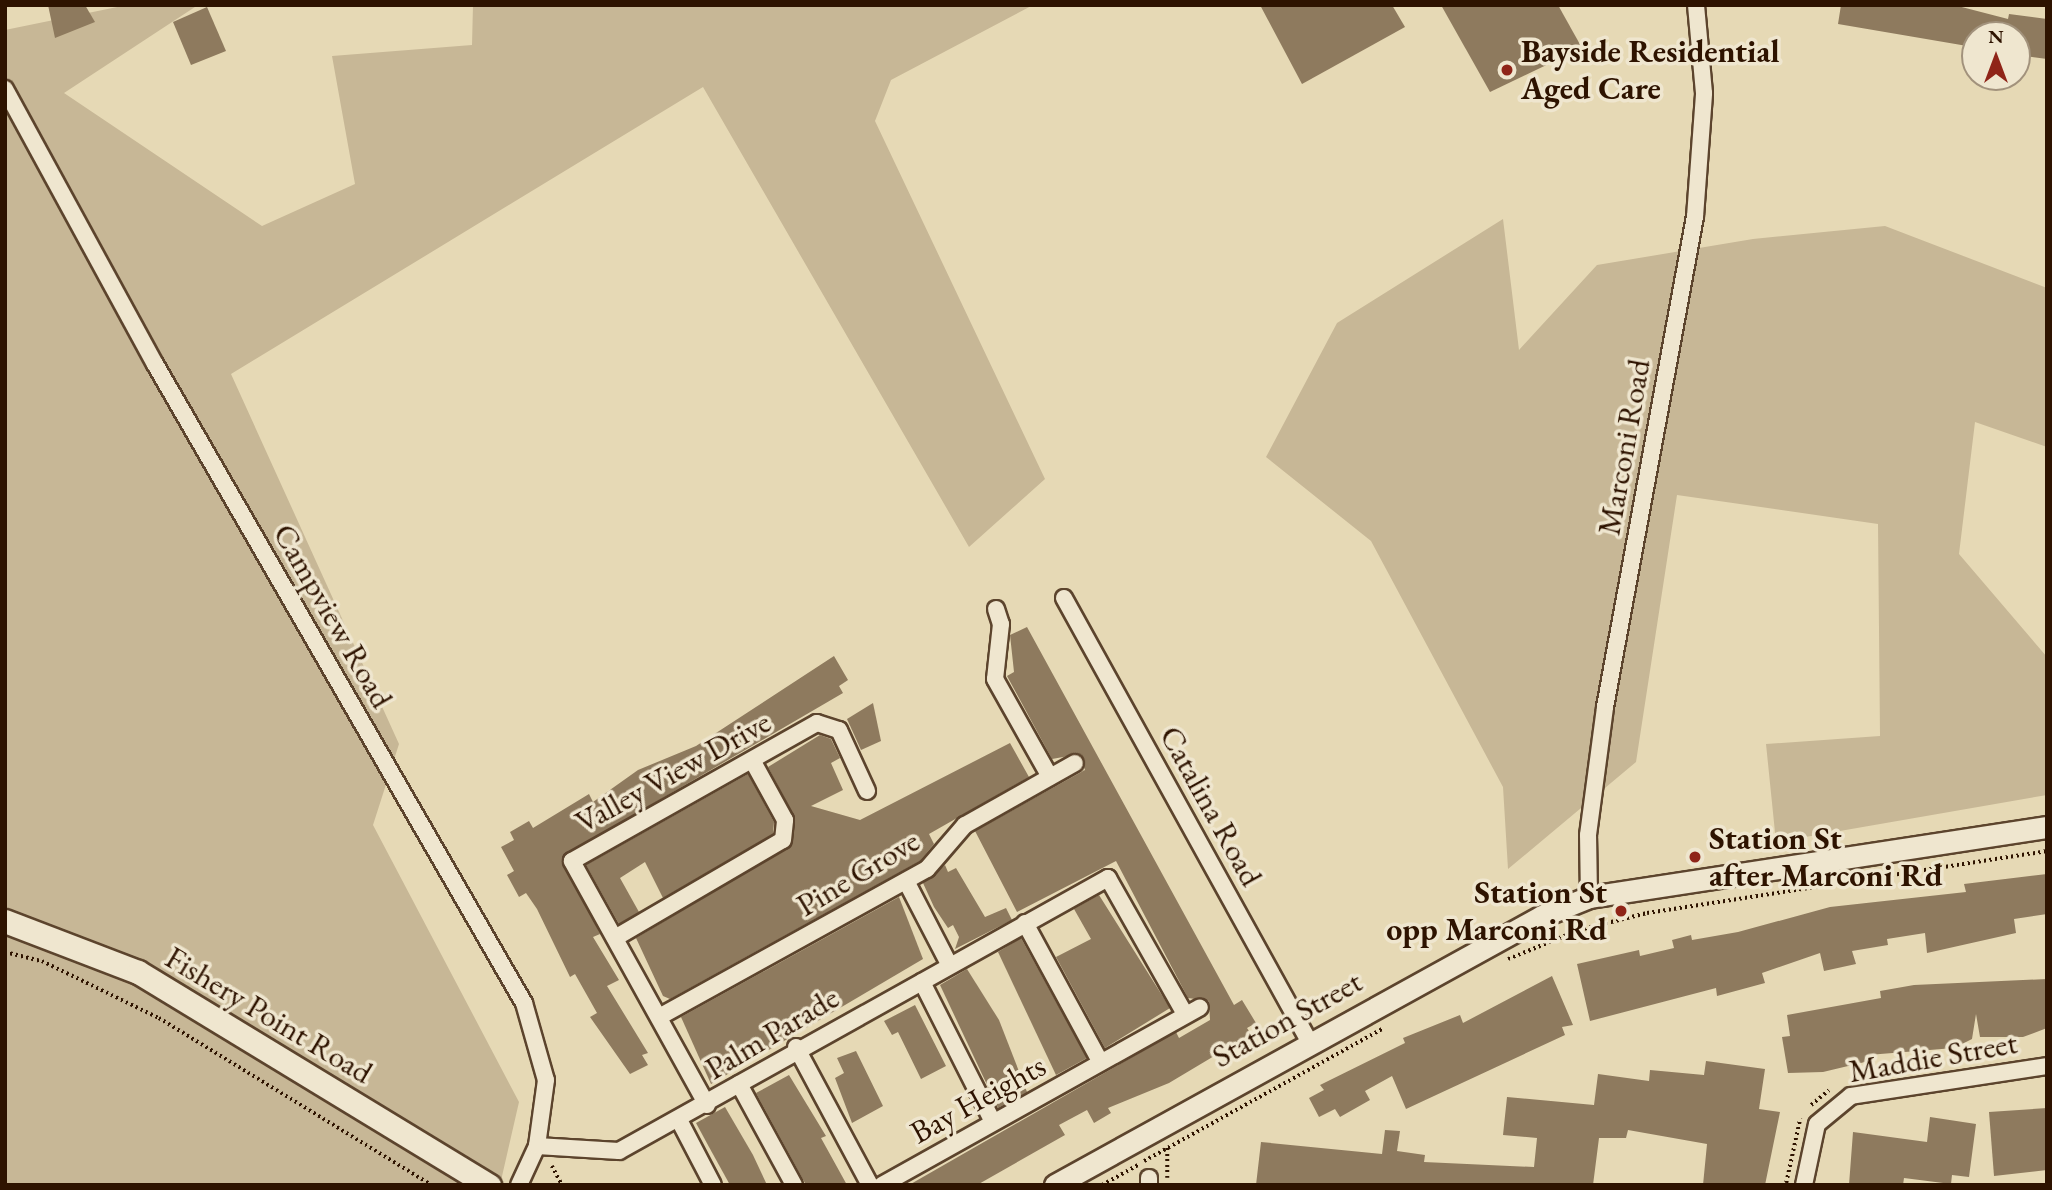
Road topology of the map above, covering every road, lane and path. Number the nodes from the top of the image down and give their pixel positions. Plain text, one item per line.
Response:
1 (1696, 5) edge
2 (5, 89) edge
3 (1064, 598) dead end
4 (996, 609) dead end
5 (752, 760) junction
6 (1075, 763) dead end
7 (1050, 777) junction
8 (867, 791) dead end
9 (2047, 827) edge
10 (2047, 852) edge
11 (906, 881) junction
12 (1590, 898) junction
13 (5, 921) edge
14 (1025, 923) junction
15 (615, 938) junction
16 (5, 952) edge
17 (1503, 961) dead end
18 (949, 964) junction
19 (922, 982) junction
20 (1192, 1010) joint
21 (659, 1017) junction
22 (1385, 1027) dead end
23 (1310, 1041) junction
24 (796, 1047) junction
25 (1100, 1061) junction
26 (2047, 1066) edge
27 (739, 1084) junction
28 (707, 1105) junction
29 (679, 1120) junction
30 (993, 1122) junction
31 (537, 1146) junction
32 (1167, 1148) junction
33 (552, 1166) dead end
34 (432, 1185) edge
35 (489, 1185) edge
36 (519, 1185) edge
37 (562, 1185) edge
38 (713, 1185) edge
39 (794, 1185) edge
40 (870, 1185) edge
41 (882, 1185) edge
42 (1055, 1185) edge
43 (1102, 1185) edge
44 (1167, 1185) edge
45 (1804, 1185) edge

1 - 12 street, Marconi Road
2 - 31 street, Campview Road
3 - 23 street, Catalina Road
4 - 7 street
5 - 8 street, Valley View Drive
5 - 15 street
5 - 15 street, Valley View Drive
6 - 7 street, Pine Grove
7 - 11 street, Pine Grove
9 - 12 street, Station Street
10 - 17 path
11 - 18 street
11 - 21 street, Pine Grove
12 - 23 street, Station Street
13 - 35 main road, Fishery Point Road
14 - 18 street, Palm Parade
14 - 20 street, Palm Parade
14 - 25 street
15 - 21 street, Valley View Drive
16 - 34 path
18 - 19 street, Palm Parade
19 - 24 street, Palm Parade
19 - 30 street
20 - 25 street, Bay Heights
21 - 28 street, Valley View Drive
22 - 32 path
23 - 42 street, Station Street
24 - 27 street, Palm Parade
24 - 40 street
25 - 30 street, Bay Heights
26 - 45 street, Maddie Street
27 - 28 street, Palm Parade
27 - 39 street
28 - 29 street, Palm Parade
29 - 31 street, Palm Parade
29 - 38 street
30 - 41 street, Bay Heights
31 - 36 street, Campview Road
32 - 43 path
32 - 44 path
33 - 37 path

